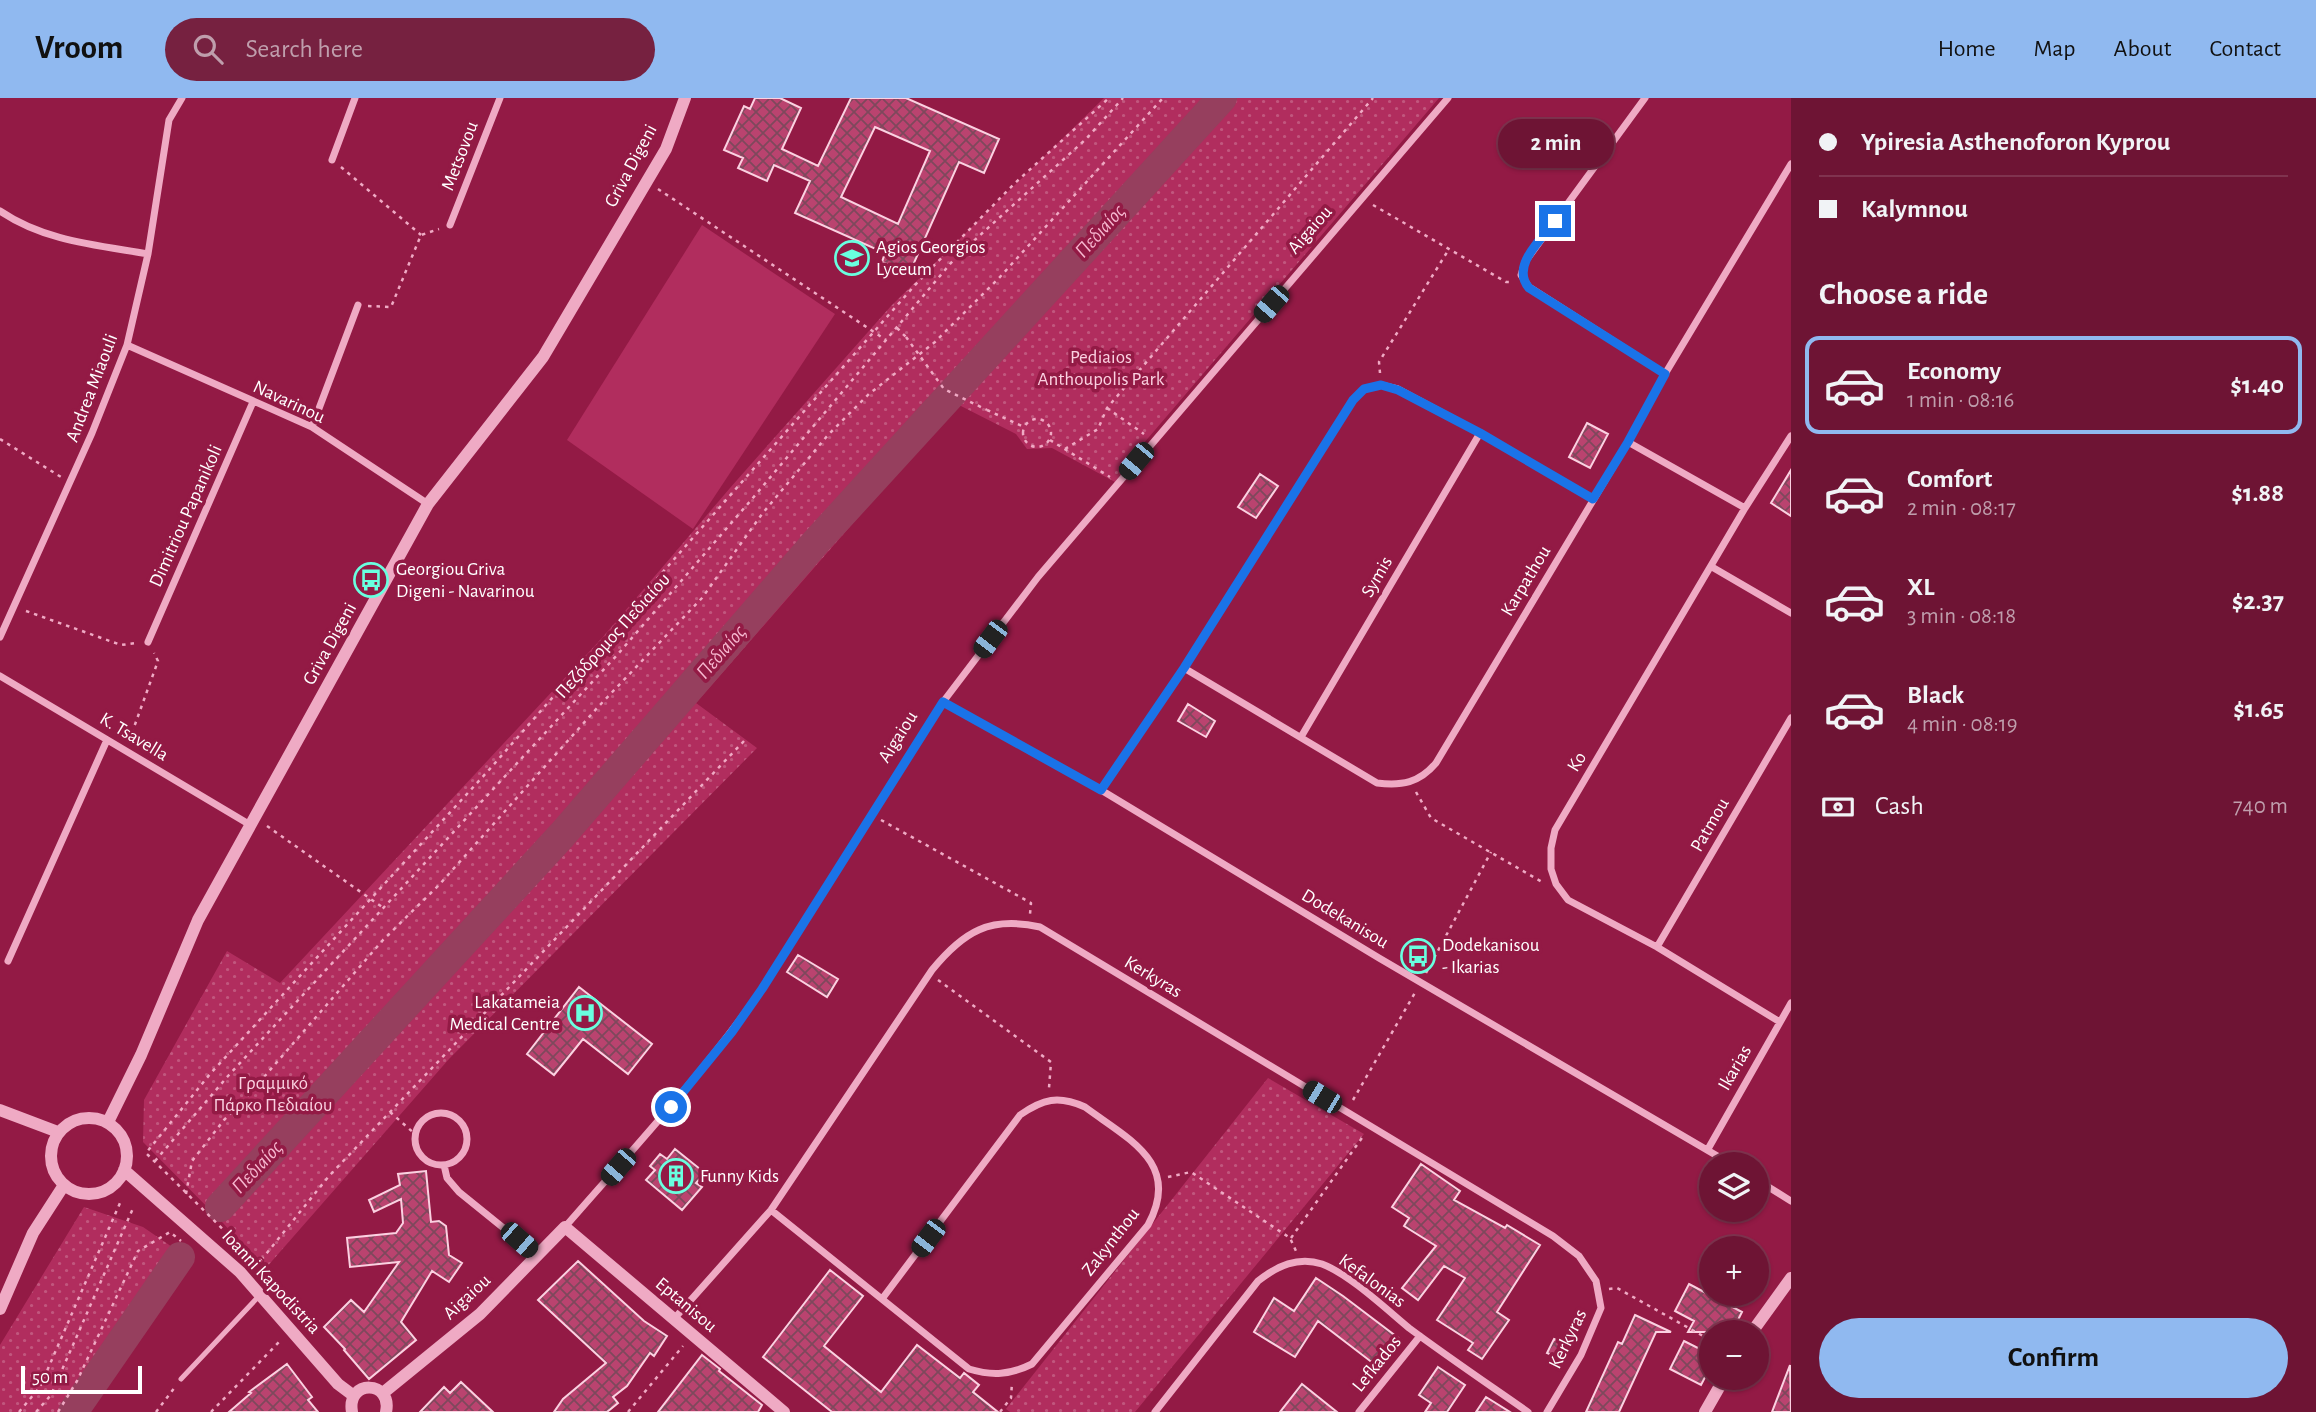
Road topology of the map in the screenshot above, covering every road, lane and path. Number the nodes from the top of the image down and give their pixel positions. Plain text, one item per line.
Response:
1 (182, 98) edge
2 (355, 98) edge
3 (500, 98) edge
4 (684, 98) edge
5 (1109, 98) edge
6 (1123, 98) edge
7 (1163, 98) edge
8 (1373, 98) edge
9 (1448, 98) edge
10 (1645, 98) edge
11 (332, 160) joint
12 (1791, 164) edge
13 (647, 182) junction
14 (1362, 199) junction
15 (0, 211) edge
16 (450, 225) joint
17 (421, 235) junction
18 (1449, 249) junction
19 (148, 254) junction
20 (1524, 281) junction
21 (358, 305) joint
22 (897, 328) junction
23 (874, 332) junction
24 (886, 340) junction
25 (127, 345) junction
26 (1665, 374) junction
27 (1381, 385) junction
28 (253, 402) junction
29 (1107, 408) junction
30 (1024, 426) junction
31 (312, 427) junction
32 (1480, 433) junction
33 (1791, 436) edge
34 (0, 439) edge
35 (1049, 440) junction
36 (1154, 441) junction
37 (1628, 442) junction
38 (1788, 448) edge
39 (1065, 449) junction
40 (70, 482) junction
41 (1119, 482) junction
42 (1593, 499) junction
43 (428, 503) junction
44 (1745, 508) junction
45 (1712, 567) junction
46 (14, 606) junction
47 (1791, 613) edge
48 (0, 637) edge
49 (148, 642) junction
50 (1184, 668) junction
51 (0, 676) edge
52 (943, 702) junction
53 (1791, 719) edge
54 (1301, 737) junction
55 (107, 740) junction
56 (744, 741) dead end
57 (126, 751) junction
58 (1411, 783) junction
59 (1101, 790) junction
60 (872, 815) junction
61 (254, 822) junction
62 (1556, 884) junction
63 (371, 899) junction
64 (383, 907) junction
65 (1030, 925) junction
66 (1657, 947) junction
67 (8, 961) dead end
68 (929, 974) junction
69 (1791, 1003) edge
70 (1780, 1022) junction
71 (1049, 1101) junction
72 (0, 1110) edge
73 (390, 1112) junction
74 (108, 1122) junction
75 (1370, 1126) junction
76 (58, 1132) junction
77 (415, 1134) junction
78 (1708, 1149) junction
79 (1713, 1152) edge
80 (155, 1161) junction
81 (444, 1165) junction
82 (124, 1170) junction
83 (1157, 1180) junction
84 (64, 1185) junction
85 (1769, 1187) edge
86 (186, 1194) junction
87 (1791, 1201) edge
88 (120, 1203) dead end
89 (134, 1206) dead end
90 (771, 1210) junction
91 (565, 1227) junction
92 (1290, 1238) junction
93 (184, 1244) dead end
94 (537, 1255) junction
95 (1301, 1261) junction
96 (1791, 1278) edge
97 (6, 1282) edge
98 (1597, 1289) junction
99 (261, 1294) junction
100 (883, 1299) junction
101 (0, 1309) edge
102 (673, 1320) junction
103 (1761, 1320) edge
104 (1699, 1334) edge
105 (692, 1335) junction
106 (1420, 1336) junction
107 (281, 1340) dead end
108 (1013, 1372) junction
109 (181, 1379) joint
110 (1718, 1390) edge
111 (383, 1393) junction
112 (354, 1396) junction
113 (19, 1412) edge
114 (36, 1412) edge
115 (58, 1412) edge
116 (156, 1412) edge
117 (211, 1412) edge
118 (352, 1412) edge
119 (386, 1412) edge
120 (628, 1412) edge
121 (783, 1412) edge
122 (1000, 1412) edge
123 (1155, 1412) edge
124 (1359, 1412) edge
125 (1528, 1412) edge
126 (1547, 1412) edge
127 (1705, 1412) edge

1 - 19 street, Andrea Miaouli
2 - 11 street
3 - 16 street, Metsovou
4 - 13 street, Griva Digeni
5 - 23 path
6 - 22 path, Πεζόδρομος Πεδιαίου
7 - 86 path
8 - 29 path
9 - 14 street, Aigaiou
10 - 20 street
11 - 17 path
12 - 26 street, Karpathou
13 - 23 path
13 - 43 street, Griva Digeni
14 - 18 path
14 - 36 street, Aigaiou
15 - 19 street
16 - 17 path
17 - 21 path
18 - 20 path
18 - 27 path
19 - 25 street, Andrea Miaouli
20 - 26 street
21 - 31 street
22 - 24 path, Πεζόδρομος Πεδιαίου
22 - 30 path, bridge
23 - 24 path
23 - 63 path
24 - 64 path, Πεζόδρομος Πεδιαίου
25 - 28 street, Navarinou
25 - 40 street, Andrea Miaouli
26 - 37 street, Karpathou
27 - 32 street
27 - 50 street
28 - 31 street, Navarinou
28 - 49 street, Dimitriou Papanikoli
29 - 36 path
29 - 39 path
30 - 35 path
30 - 35 path
31 - 43 street, Navarinou
32 - 42 street
32 - 54 street, Symis
33 - 38 street, Ko
34 - 40 path
35 - 39 path
36 - 41 street, Aigaiou
37 - 42 street, Karpathou
37 - 44 street
38 - 44 street, Ko
39 - 41 path
40 - 46 street, Andrea Miaouli
41 - 52 street, Aigaiou
42 - 58 street, Karpathou
43 - 61 street, Griva Digeni
44 - 45 street, Ko
45 - 47 street
45 - 62 street, Ko
46 - 48 street, Andrea Miaouli
46 - 49 path
49 - 57 path
50 - 54 street
50 - 59 street
51 - 55 street, K. Tsavella
52 - 59 street, Dodekanisou
52 - 60 street, Aigaiou
53 - 66 street, Patmou
54 - 58 street
55 - 57 street, K. Tsavella
55 - 67 street
56 - 73 path
57 - 61 street, K. Tsavella
58 - 62 path
59 - 78 street, Dodekanisou
60 - 65 path
60 - 91 street, Aigaiou
61 - 63 path
61 - 74 street, Griva Digeni
62 - 66 street
63 - 64 path
63 - 80 path
64 - 80 path, Πεζόδρομος Πεδιαίου
65 - 68 street, Kerkyras
65 - 75 street, Kerkyras
66 - 70 street
68 - 71 path
68 - 90 street, Kerkyras
69 - 70 street, Ikarias
70 - 78 street, Ikarias
71 - 83 street
71 - 100 street
72 - 76 street
73 - 77 path
73 - 86 path
74 - 76 street
74 - 82 street
75 - 92 path
75 - 98 street, Kerkyras
76 - 84 street
77 - 81 street
77 - 81 street
78 - 79 street, Dodekanisou
80 - 86 path
81 - 94 street
82 - 84 street
82 - 99 street, Ioanni Kapodistria
83 - 92 path
83 - 108 street, Zakynthou
84 - 97 street
85 - 87 street
88 - 113 path
89 - 114 path
90 - 100 street
90 - 102 street, Kerkyras
91 - 94 street, Aigaiou
91 - 102 street, Eptanisou
92 - 95 path
93 - 115 path
94 - 111 street, Aigaiou
95 - 106 street, Kefalonias
95 - 123 street
96 - 103 street
97 - 101 street
98 - 104 path
98 - 126 street, Kerkyras
99 - 109 lane
99 - 112 street, Ioanni Kapodistria
100 - 108 street
102 - 105 street, Eptanisou
105 - 120 path
105 - 121 street, Eptanisou
106 - 124 street, Lefkados
106 - 125 street, Kefalonias
107 - 117 path
108 - 122 path
109 - 116 path
110 - 127 street
111 - 112 street
111 - 119 street
112 - 118 street

